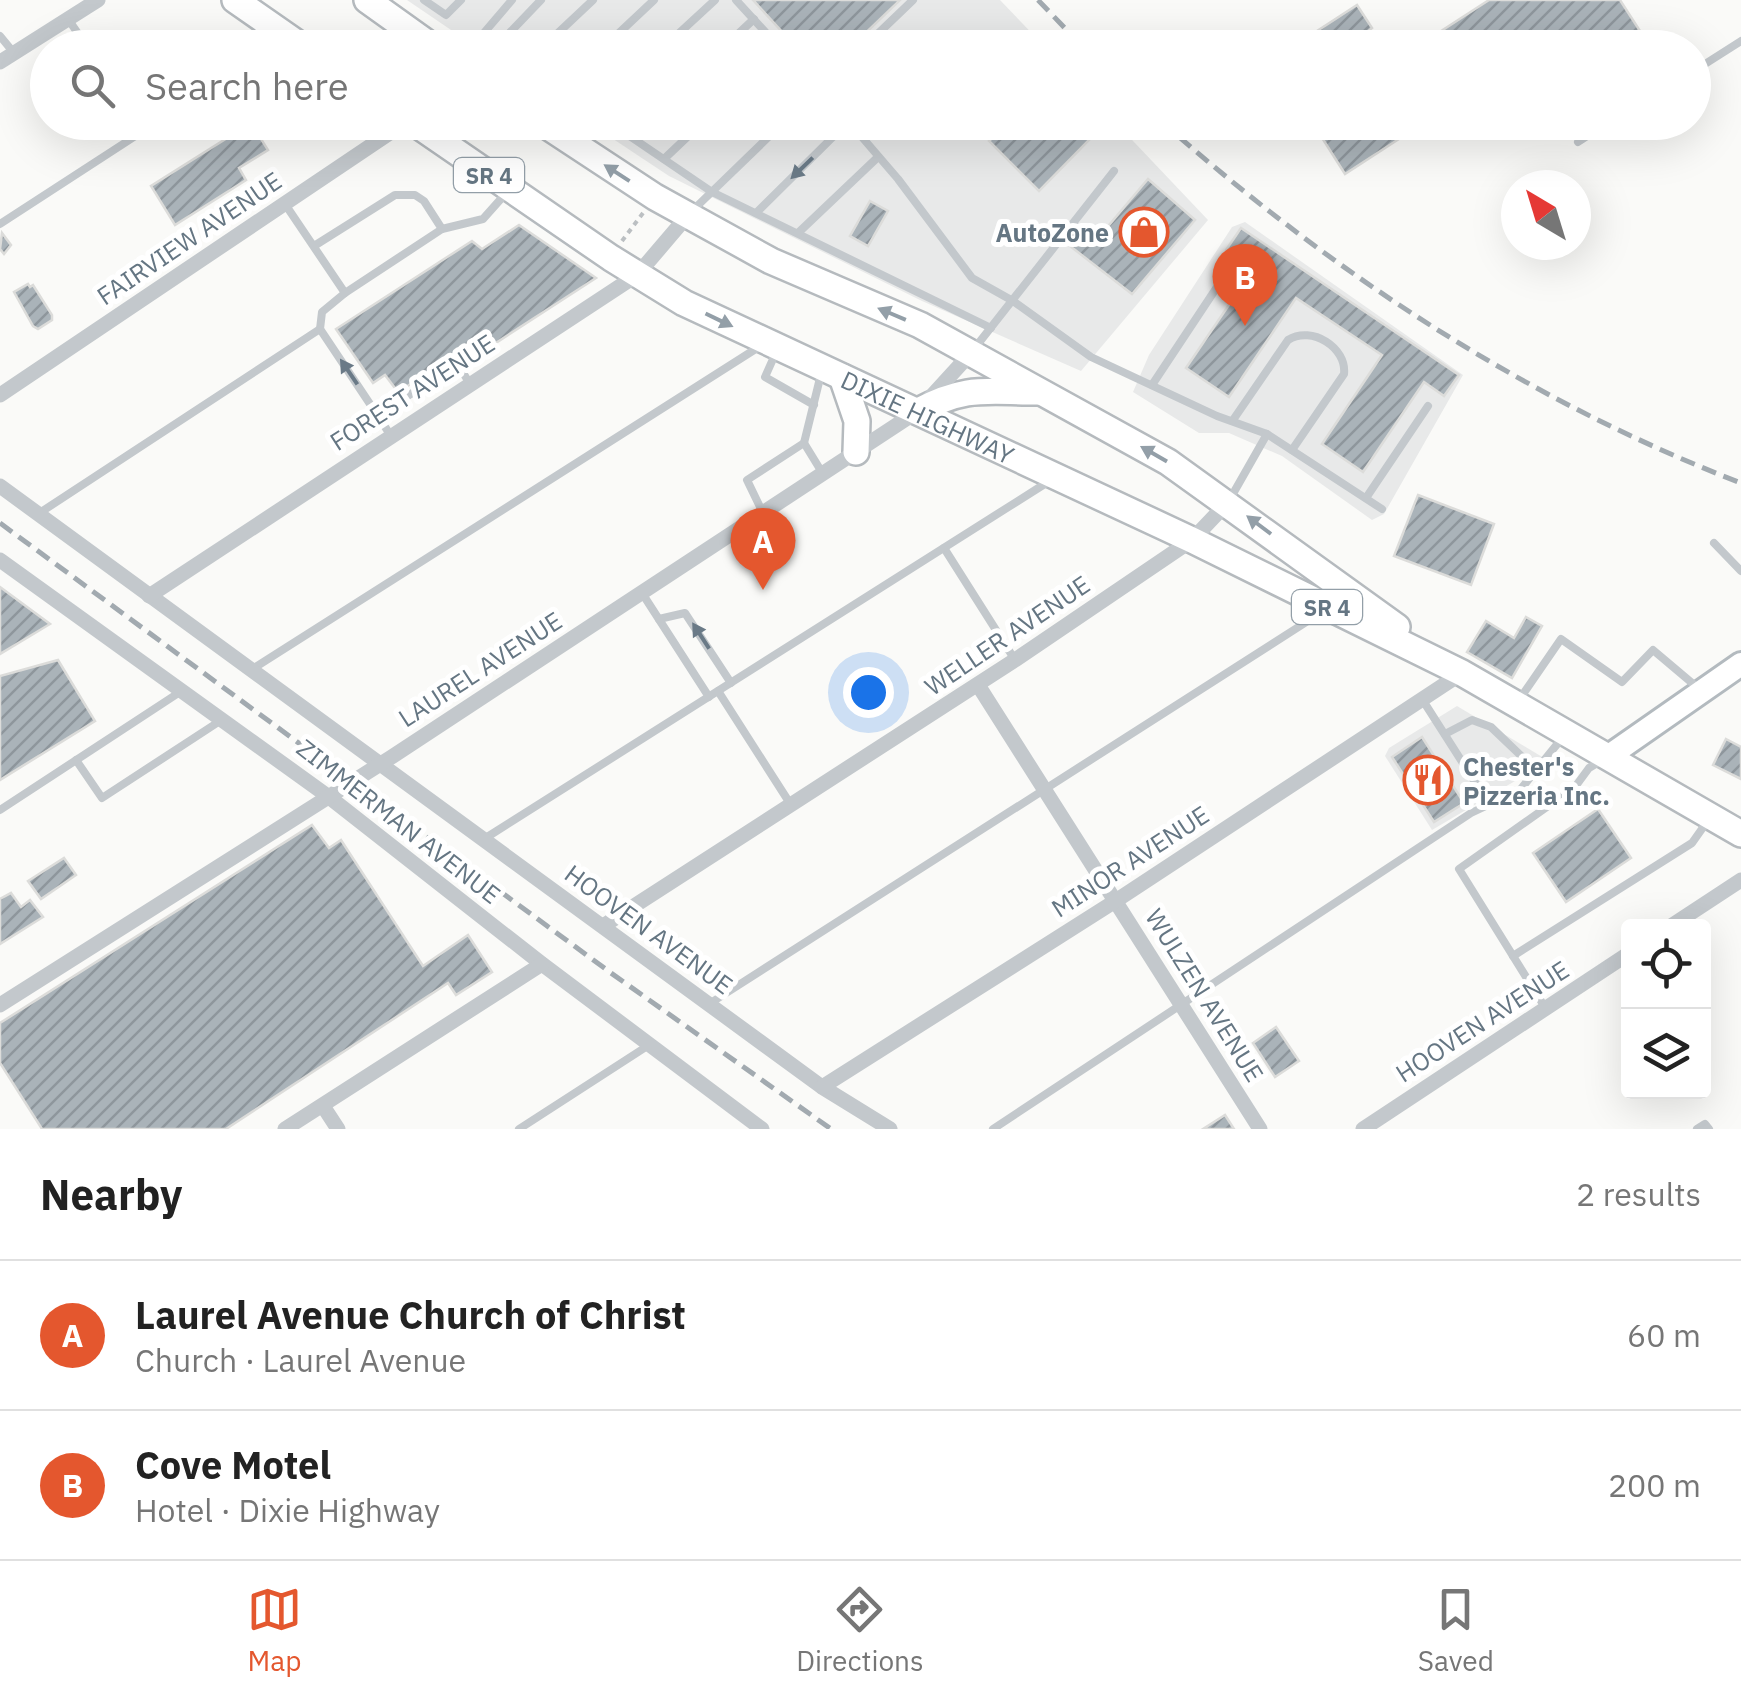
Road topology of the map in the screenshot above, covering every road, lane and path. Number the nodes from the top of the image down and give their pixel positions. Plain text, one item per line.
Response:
1 (98, 0) edge
2 (235, 0) edge
3 (366, 0) edge
4 (424, 0) edge
5 (461, 0) edge
6 (512, 0) edge
7 (541, 0) edge
8 (593, 0) edge
9 (654, 0) edge
10 (715, 0) edge
11 (736, 0) edge
12 (913, 0) edge
13 (68, 19) junction
14 (754, 19) junction
15 (51, 30) edge
16 (76, 30) edge
17 (278, 30) edge
18 (408, 30) edge
19 (486, 30) edge
20 (513, 30) edge
21 (561, 30) edge
22 (622, 30) edge
23 (683, 30) edge
24 (742, 30) edge
25 (764, 30) edge
26 (881, 30) edge
27 (0, 36) edge
28 (1741, 41) edge
29 (30, 43) edge
30 (7, 58) edge
31 (1711, 60) edge
32 (129, 140) edge
33 (383, 140) edge
34 (437, 140) edge
35 (568, 140) edge
36 (635, 140) edge
37 (684, 140) edge
38 (765, 140) edge
39 (831, 140) edge
40 (864, 140) edge
41 (1581, 140) edge
42 (1578, 142) dead end
43 (878, 156) junction
44 (664, 159) junction
45 (1114, 171) dead end
46 (509, 189) junction
47 (712, 192) junction
48 (285, 204) junction
49 (646, 209) dead end
50 (756, 213) junction
51 (689, 214) junction
52 (0, 224) edge
53 (442, 228) junction
54 (798, 233) junction
55 (622, 241) dead end
56 (314, 246) junction
57 (637, 275) junction
58 (1225, 276) dead end
59 (344, 294) junction
60 (1012, 301) junction
61 (991, 328) junction
62 (320, 329) junction
63 (772, 345) junction
64 (971, 353) junction
65 (832, 372) junction
66 (470, 384) junction
67 (1152, 385) junction
68 (1043, 392) junction
69 (0, 395) edge
70 (814, 405) junction
71 (1428, 406) dead end
72 (918, 411) junction
73 (378, 416) junction
74 (1233, 420) junction
75 (1267, 434) junction
76 (391, 436) junction
77 (804, 443) junction
78 (1292, 450) junction
79 (856, 452) junction
80 (823, 474) junction
81 (1056, 476) junction
82 (0, 486) edge
83 (1366, 498) junction
84 (1228, 503) junction
85 (1382, 509) dead end
86 (763, 513) junction
87 (38, 514) junction
88 (1192, 540) junction
89 (1714, 544) dead end
90 (944, 548) junction
91 (0, 560) edge
92 (1741, 572) edge
93 (642, 593) junction
94 (149, 596) junction
95 (1329, 608) junction
96 (659, 619) junction
97 (1016, 660) junction
98 (1741, 664) edge
99 (251, 670) junction
100 (1462, 673) junction
101 (731, 683) junction
102 (978, 685) junction
103 (182, 690) junction
104 (1702, 691) junction
105 (718, 692) junction
106 (708, 697) junction
107 (1422, 699) junction
108 (1517, 704) junction
109 (223, 720) junction
110 (1567, 732) junction
111 (1445, 734) junction
112 (1609, 756) junction
113 (76, 760) junction
114 (380, 764) junction
115 (1536, 770) junction
116 (1046, 791) junction
117 (330, 797) junction
118 (1488, 804) junction
119 (791, 805) junction
120 (0, 810) edge
121 (1711, 816) junction
122 (1741, 834) edge
123 (484, 839) junction
124 (1741, 880) edge
125 (1117, 900) junction
126 (1681, 919) edge
127 (603, 926) junction
128 (1513, 956) junction
129 (1621, 959) edge
130 (542, 964) junction
131 (709, 1004) junction
132 (1182, 1004) junction
133 (0, 1006) edge
134 (1546, 1009) junction
135 (650, 1045) junction
136 (822, 1087) junction
137 (323, 1106) junction
138 (286, 1129) edge
139 (338, 1129) edge
140 (519, 1129) edge
141 (762, 1129) edge
142 (890, 1129) edge
143 (993, 1129) edge
144 (1260, 1129) edge
145 (1363, 1129) edge
146 (1697, 1129) edge
147 (1709, 1129) edge

1 - 13 street
2 - 17 main road
3 - 18 main road
4 - 5 lane
6 - 19 lane
7 - 20 lane
8 - 21 lane
9 - 22 lane
10 - 23 lane
11 - 14 lane
12 - 26 lane
13 - 15 street
13 - 16 lane
14 - 24 lane
14 - 25 lane
27 - 30 lane
28 - 31 lane
29 - 30 street
32 - 52 lane
33 - 48 street, FAIRVIEW AVENUE
34 - 46 main road, DIXIE HIGHWAY / SR 4
51 -> 35 main road, DIXIE HIGHWAY / SR 4
36 - 44 lane
37 - 44 lane
38 - 47 lane
39 -> 50 lane
40 - 43 lane
41 - 42 lane
43 - 54 lane
43 - 60 lane
44 - 47 lane
45 - 60 lane
46 - 53 lane
46 - 57 main road, DIXIE HIGHWAY / SR 4
47 - 50 lane
47 - 51 lane
48 - 56 lane
48 - 69 street, FAIRVIEW AVENUE
49 - 55 path
50 - 54 lane
51 - 57 street, FOREST AVENUE
64 -> 51 main road, DIXIE HIGHWAY / SR 4
53 - 56 lane
53 - 59 lane
54 - 61 lane
56 - 59 lane
57 -> 63 main road, DIXIE HIGHWAY / SR 4
57 - 66 street, FOREST AVENUE
58 - 67 lane
59 - 62 lane
60 - 61 lane
60 - 67 lane
61 - 64 lane
73 -> 62 lane
62 - 87 lane
63 - 65 main road, DIXIE HIGHWAY / SR 4
63 - 70 lane
63 - 99 lane
64 - 68 main road, DIXIE HIGHWAY / SR 4
64 - 72 street, LAUREL AVENUE
65 - 70 lane
65 - 72 main road, DIXIE HIGHWAY / SR 4
65 - 79 main road
66 - 73 lane
66 - 76 street, FOREST AVENUE
67 - 74 lane
68 - 72 main road
84 -> 68 main road, DIXIE HIGHWAY / SR 4
70 - 77 lane
71 - 83 lane
72 - 79 street, LAUREL AVENUE
72 - 81 main road, DIXIE HIGHWAY / SR 4
73 - 76 lane
74 - 75 lane
74 - 78 lane
75 - 78 lane
75 - 84 lane
76 - 94 street, FOREST AVENUE
77 - 80 lane
77 - 86 lane
78 - 83 lane
79 - 80 street, LAUREL AVENUE
80 - 86 street, LAUREL AVENUE
81 - 88 main road, DIXIE HIGHWAY / SR 4
81 - 90 lane
82 - 87 street, ZIMMERMAN AVENUE
83 - 85 lane
84 - 88 street, WELLER AVENUE
100 -> 84 main road, DIXIE HIGHWAY / SR 4
86 - 93 street, LAUREL AVENUE
87 - 94 street, ZIMMERMAN AVENUE
88 - 95 main road, DIXIE HIGHWAY / SR 4
88 - 97 street, WELLER AVENUE
89 - 92 lane
90 - 97 lane
90 - 101 lane
91 - 103 street, ZIMMERMAN AVENUE
93 - 96 lane
93 - 114 street, LAUREL AVENUE
94 - 99 street, ZIMMERMAN AVENUE
95 - 100 main road, DIXIE HIGHWAY / SR 4
95 - 116 lane
101 -> 96 lane
96 - 106 lane
97 - 102 street, WELLER AVENUE
98 - 104 street
99 - 114 street, ZIMMERMAN AVENUE
100 - 107 street, MINOR AVENUE
100 - 108 main road, DIXIE HIGHWAY / SR 4
101 - 105 lane
102 - 116 street, WULZEN AVENUE
102 - 119 street, WELLER AVENUE
103 - 109 street, ZIMMERMAN AVENUE
103 - 113 lane
104 - 108 lane
104 - 112 street
105 - 106 lane
105 - 119 lane
106 - 123 lane
107 - 111 lane
107 - 125 street, MINOR AVENUE
108 - 110 main road, DIXIE HIGHWAY / SR 4
109 - 113 lane
109 - 117 street, ZIMMERMAN AVENUE
110 - 112 main road, DIXIE HIGHWAY / SR 4
110 - 115 lane
111 - 115 lane
111 - 118 lane
112 - 121 main road, DIXIE HIGHWAY / SR 4
112 - 128 lane
113 - 120 lane
114 - 117 street, LAUREL AVENUE
114 - 123 street, HOOVEN AVENUE
115 - 118 lane
116 - 125 street, WULZEN AVENUE
116 - 131 lane
117 - 130 street, ZIMMERMAN AVENUE
117 - 133 street, LAUREL AVENUE
118 - 132 lane
119 - 127 street, WELLER AVENUE
121 - 122 main road, DIXIE HIGHWAY / SR 4
121 - 128 lane
123 - 127 street, HOOVEN AVENUE
124 - 126 street
125 - 132 street, WULZEN AVENUE
125 - 136 street, MINOR AVENUE
127 - 131 street, HOOVEN AVENUE
128 - 134 lane
129 - 134 street, HOOVEN AVENUE
130 - 135 street, ZIMMERMAN AVENUE
130 - 137 street
131 - 136 street, HOOVEN AVENUE
132 - 143 lane
132 - 144 street, WULZEN AVENUE
134 - 145 street, HOOVEN AVENUE
135 - 140 lane
135 - 141 street, ZIMMERMAN AVENUE
136 - 142 street, HOOVEN AVENUE
137 - 138 street
137 - 139 street
146 - 147 lane

